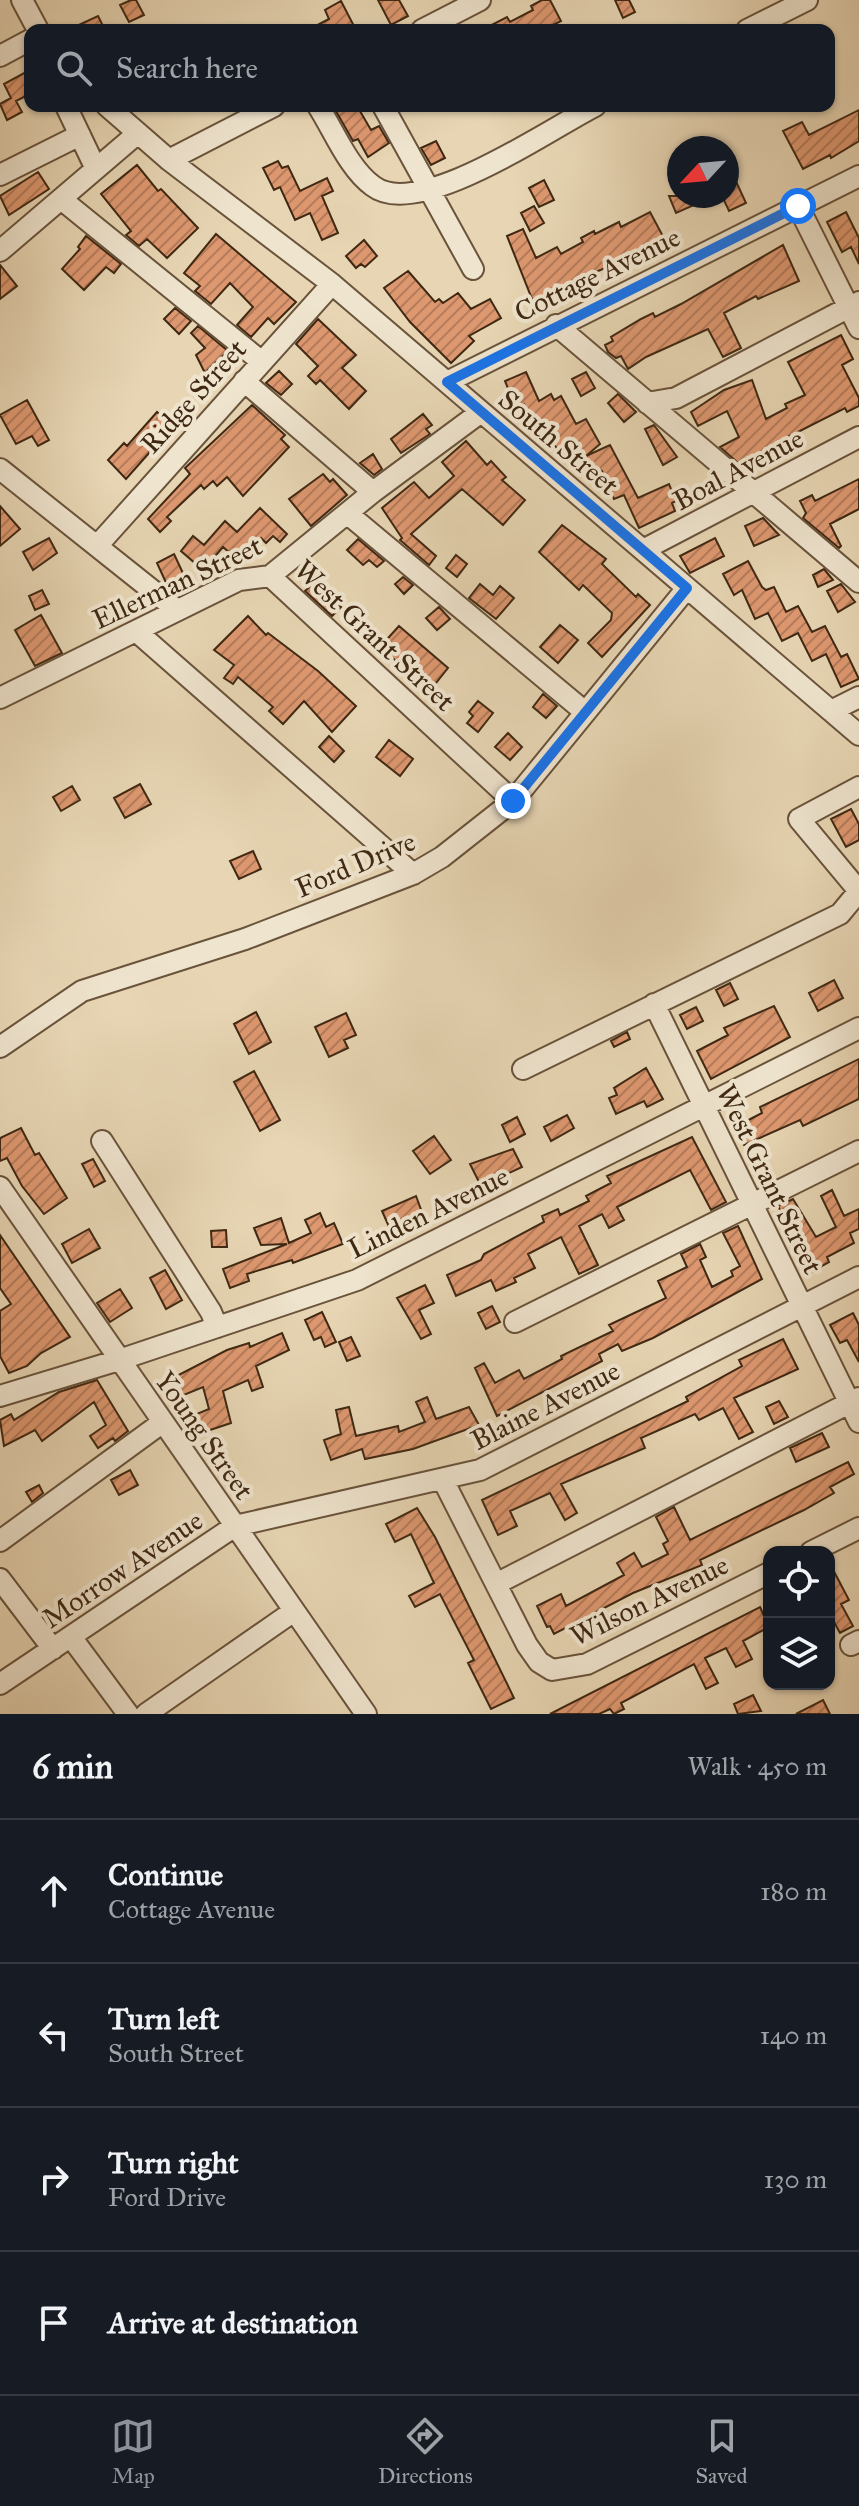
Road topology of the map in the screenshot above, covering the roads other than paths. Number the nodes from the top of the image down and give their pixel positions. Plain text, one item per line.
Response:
1 (22, 0) edge
2 (480, 0) edge
3 (807, 0) edge
4 (35, 24) edge
5 (434, 24) edge
6 (759, 24) edge
7 (24, 43) edge
8 (0, 56) edge
9 (69, 112) edge
10 (114, 112) edge
11 (262, 112) edge
12 (322, 112) edge
13 (386, 112) edge
14 (585, 112) edge
15 (138, 133) junction
16 (80, 135) junction
17 (169, 160) junction
18 (96, 169) junction
19 (0, 175) edge
20 (859, 176) edge
21 (430, 190) junction
22 (61, 199) junction
23 (798, 206) junction
24 (0, 251) edge
25 (473, 269) dead end
26 (332, 284) junction
27 (854, 304) edge
28 (556, 325) junction
29 (859, 328) edge
30 (262, 362) junction
31 (244, 381) junction
32 (447, 382) junction
33 (676, 398) junction
34 (647, 403) junction
35 (481, 412) junction
36 (667, 419) junction
37 (859, 437) edge
38 (0, 469) edge
39 (373, 492) junction
40 (753, 492) junction
41 (348, 514) junction
42 (97, 546) junction
43 (643, 550) junction
44 (856, 574) edge
45 (270, 576) junction
46 (687, 588) junction
47 (177, 610) junction
48 (136, 631) junction
49 (859, 697) edge
50 (0, 698) edge
51 (831, 711) junction
52 (585, 712) junction
53 (859, 735) edge
54 (859, 787) edge
55 (513, 801) junction
56 (413, 874) junction
57 (654, 1004) junction
58 (859, 1028) edge
59 (0, 1047) edge
60 (523, 1069) dead end
61 (702, 1107) junction
62 (102, 1141) dead end
63 (859, 1151) edge
64 (0, 1187) edge
65 (751, 1205) junction
66 (859, 1277) edge
67 (802, 1306) junction
68 (515, 1322) dead end
69 (217, 1327) junction
70 (119, 1360) junction
71 (4, 1388) edge
72 (854, 1400) edge
73 (163, 1422) junction
74 (859, 1422) edge
75 (443, 1480) junction
76 (235, 1526) junction
77 (859, 1528) edge
78 (0, 1541) edge
79 (823, 1546) edge
80 (763, 1576) edge
81 (0, 1579) edge
82 (496, 1584) junction
83 (294, 1611) junction
84 (71, 1637) junction
85 (53, 1649) junction
86 (0, 1684) edge
87 (360, 1712) edge
88 (128, 1714) edge
89 (146, 1714) edge

1 - 4 street
2 - 5 street
3 - 6 street
7 - 8 street
9 - 16 street
10 - 15 street, South Street
11 - 17 street
12 - 21 street
13 - 21 street
14 - 21 street
15 - 17 street, South Street
15 - 18 street
16 - 18 street
16 - 19 street
17 - 26 street, South Street
18 - 22 street
20 - 23 street, Cottage Avenue
21 - 25 street
22 - 24 street
22 - 30 street
23 - 27 street
23 - 28 street, Cottage Avenue
26 - 30 street, Ridge Street
26 - 32 street, South Street
27 - 29 street
27 - 33 street
28 - 32 street, Cottage Avenue
28 - 34 street
30 - 31 street, Ridge Street
31 - 39 street
31 - 42 street, Ridge Street
32 - 35 street, South Street
33 - 34 street
33 - 36 street
34 - 36 street
35 - 39 street, Ellerman Street
35 - 43 street, South Street
36 - 40 street
37 - 40 street, Boal Avenue
38 - 42 street
39 - 41 street, Ellerman Street
40 - 43 street, Boal Avenue
40 - 44 street
41 - 45 street, Ellerman Street
41 - 52 street
42 - 47 street
43 - 46 street, South Street
45 - 47 street, Ellerman Street
45 - 55 street, West Grant Street
46 - 51 street, South Street
46 - 52 street, Ford Drive
47 - 48 street, Ellerman Street
48 - 50 street, Ellerman Street
48 - 56 street
49 - 51 street
51 - 53 street, South Street
52 - 55 street, Ford Drive
54 - 57 street
55 - 56 street, Ford Drive
56 - 59 street, Ford Drive
57 - 60 street
57 - 61 street, West Grant Street
58 - 61 street, Linden Avenue
61 - 65 street, West Grant Street
61 - 69 street, Linden Avenue
62 - 69 street
63 - 65 street
64 - 70 street, Young Street
65 - 67 street, West Grant Street
65 - 68 street
66 - 67 street, Blaine Avenue
67 - 72 street, West Grant Street
67 - 75 street, Blaine Avenue
69 - 70 street, Linden Avenue
70 - 71 street, Linden Avenue
70 - 73 street, Young Street
72 - 74 street, West Grant Street
72 - 82 street
73 - 76 street, Young Street
73 - 78 street
75 - 76 street, Blaine Avenue
75 - 82 street
76 - 83 street, Young Street
76 - 84 street, Morrow Avenue
77 - 79 street
80 - 82 street, Wilson Avenue
81 - 85 street
83 - 87 street, Young Street
83 - 89 street
84 - 85 street, Morrow Avenue
84 - 88 street
85 - 86 street, Morrow Avenue

